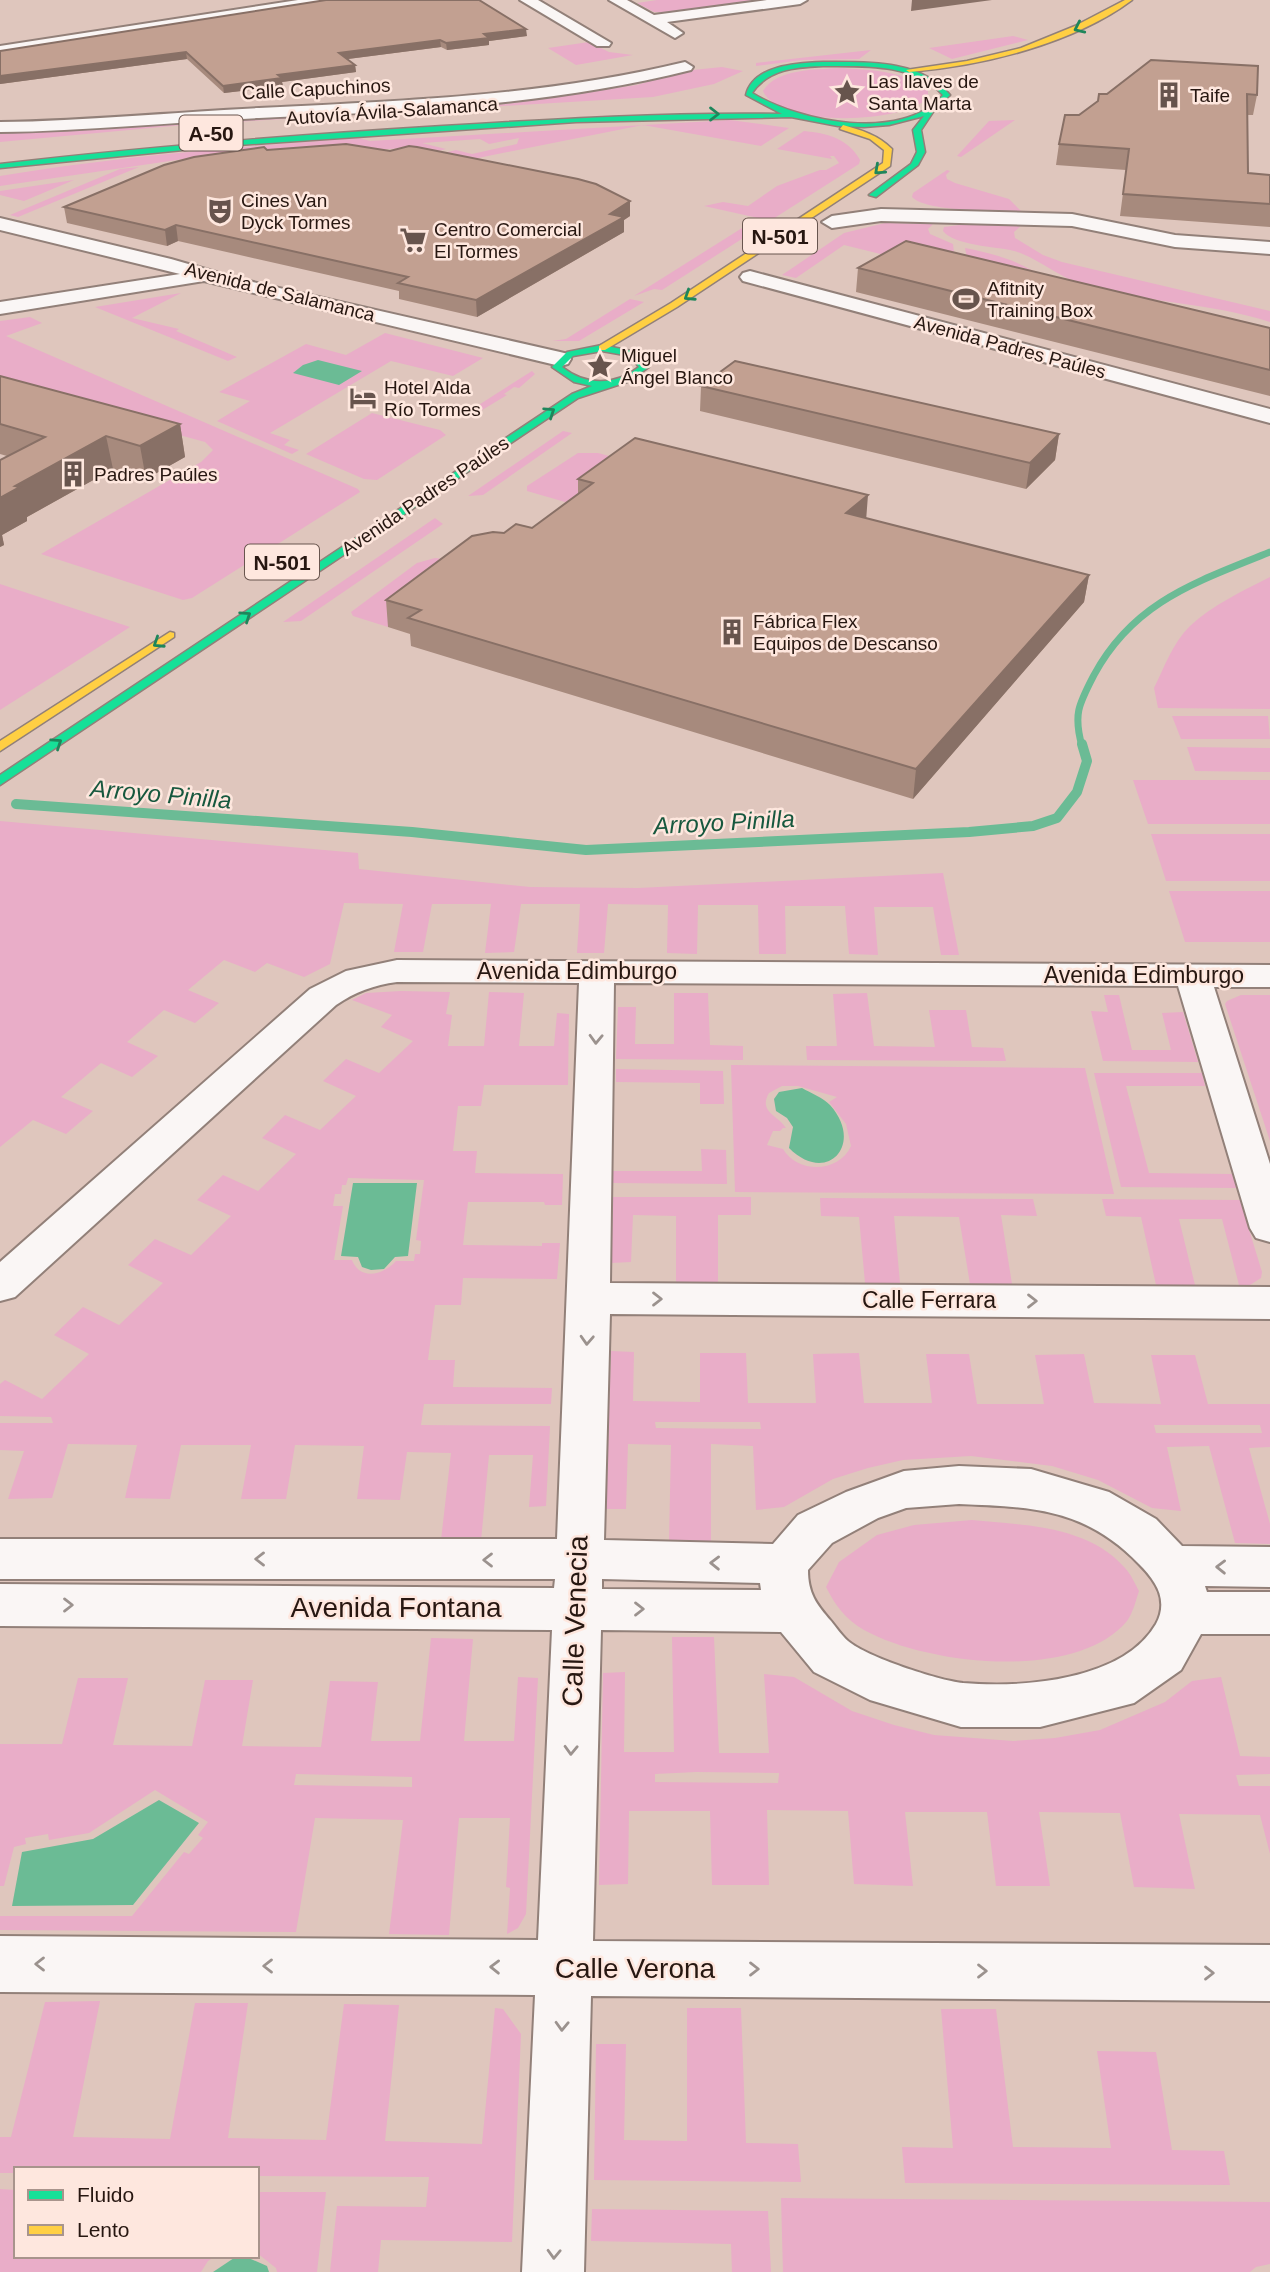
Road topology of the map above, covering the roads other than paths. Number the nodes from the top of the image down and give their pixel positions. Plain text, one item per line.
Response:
1 (327, 0) edge
2 (527, 0) edge
3 (604, 0) edge
4 (616, 0) edge
5 (634, 0) edge
6 (800, 0) edge
7 (1129, 0) edge
8 (651, 20) junction
9 (1118, 25) dead end
10 (603, 43) dead end
11 (0, 51) edge
12 (704, 64) dead end
13 (685, 67) junction
14 (904, 70) junction
15 (633, 80) junction
16 (947, 95) junction
17 (694, 99) dead end
18 (930, 112) junction
19 (788, 116) junction
20 (422, 119) junction
21 (828, 122) junction
22 (0, 127) edge
23 (262, 140) junction
24 (36, 142) dead end
25 (0, 156) edge
26 (0, 166) edge
27 (0, 173) edge
28 (881, 189) junction
29 (927, 215) junction
30 (0, 224) edge
31 (827, 225) joint
32 (1270, 248) edge
33 (164, 263) junction
34 (771, 263) dead end
35 (205, 276) junction
36 (746, 281) joint
37 (147, 286) junction
38 (0, 308) edge
39 (653, 343) dead end
40 (602, 348) junction
41 (641, 359) junction
42 (559, 371) junction
43 (610, 383) junction
44 (1270, 416) edge
45 (188, 623) dead end
46 (0, 747) edge
47 (0, 781) edge
48 (597, 971) junction
49 (1193, 976) junction
50 (1270, 976) edge
51 (1270, 1228) edge
52 (0, 1286) edge
53 (589, 1298) junction
54 (1270, 1303) edge
55 (0, 1559) edge
56 (783, 1564) junction
57 (1171, 1566) junction
58 (1270, 1567) edge
59 (577, 1584) junction
60 (0, 1605) edge
61 (793, 1611) junction
62 (1186, 1613) junction
63 (1270, 1613) edge
64 (0, 1964) edge
65 (563, 1968) junction
66 (1270, 1973) edge
67 (553, 2272) edge

1 - 11 street
2 - 10 street
3 - 8 street
4 - 5 street
4 - 8 street
6 - 8 street
7 -> 14 highway
9 - 16 highway
12 - 13 street
13 - 15 street, Calle Capuchinos
13 - 15 street
14 - 16 highway
14 - 19 highway
15 - 22 street, Calle Capuchinos
16 - 18 highway
17 - 20 highway, Autovía Ávila-Salamanca / A-50
18 - 21 highway
18 - 28 highway, N-501
19 - 21 highway
23 -> 19 highway, Autovía Ávila-Salamanca / A-50
20 - 24 highway
20 - 25 highway, Autovía Ávila-Salamanca / A-50
21 -> 40 highway, N-501
23 - 26 highway, Autovía Ávila-Salamanca / A-50
23 - 27 highway
28 - 29 street
28 - 31 highway, N-501
29 - 31 street
29 - 32 street
30 - 33 street, Avenida de Salamanca
33 - 35 street, Avenida de Salamanca
33 - 37 street
34 - 36 highway, Avenida Padres Paúles / N-501
35 - 37 street
35 - 42 street, Avenida de Salamanca
36 - 44 street, Avenida Padres Paúles
37 - 38 street
39 - 41 highway, N-501
40 - 41 highway, N-501
40 - 42 highway, N-501
41 - 43 highway, N-501
42 - 43 highway, N-501
47 -> 43 highway, Avenida Padres Paúles / N-501
45 -> 46 highway
48 - 49 street, Avenida Edimburgo
48 - 52 street, Avenida Edimburgo
48 -> 53 street, Calle Venecia
49 - 50 street, Avenida Edimburgo
49 - 51 street
53 -> 54 street, Calle Ferrara
53 -> 59 street, Calle Venecia
59 -> 55 street, Avenida Fontana
56 - 57 street
56 -> 59 street, Avenida Fontana
56 - 61 street
58 -> 57 street
57 - 62 street
60 -> 59 street, Avenida Fontana
59 -> 61 street, Avenida Fontana
59 -> 65 street, Calle Venecia
61 - 62 street
62 - 63 street
65 -> 64 street, Calle Verona
65 -> 66 street, Calle Verona
65 -> 67 street, Calle Venecia

